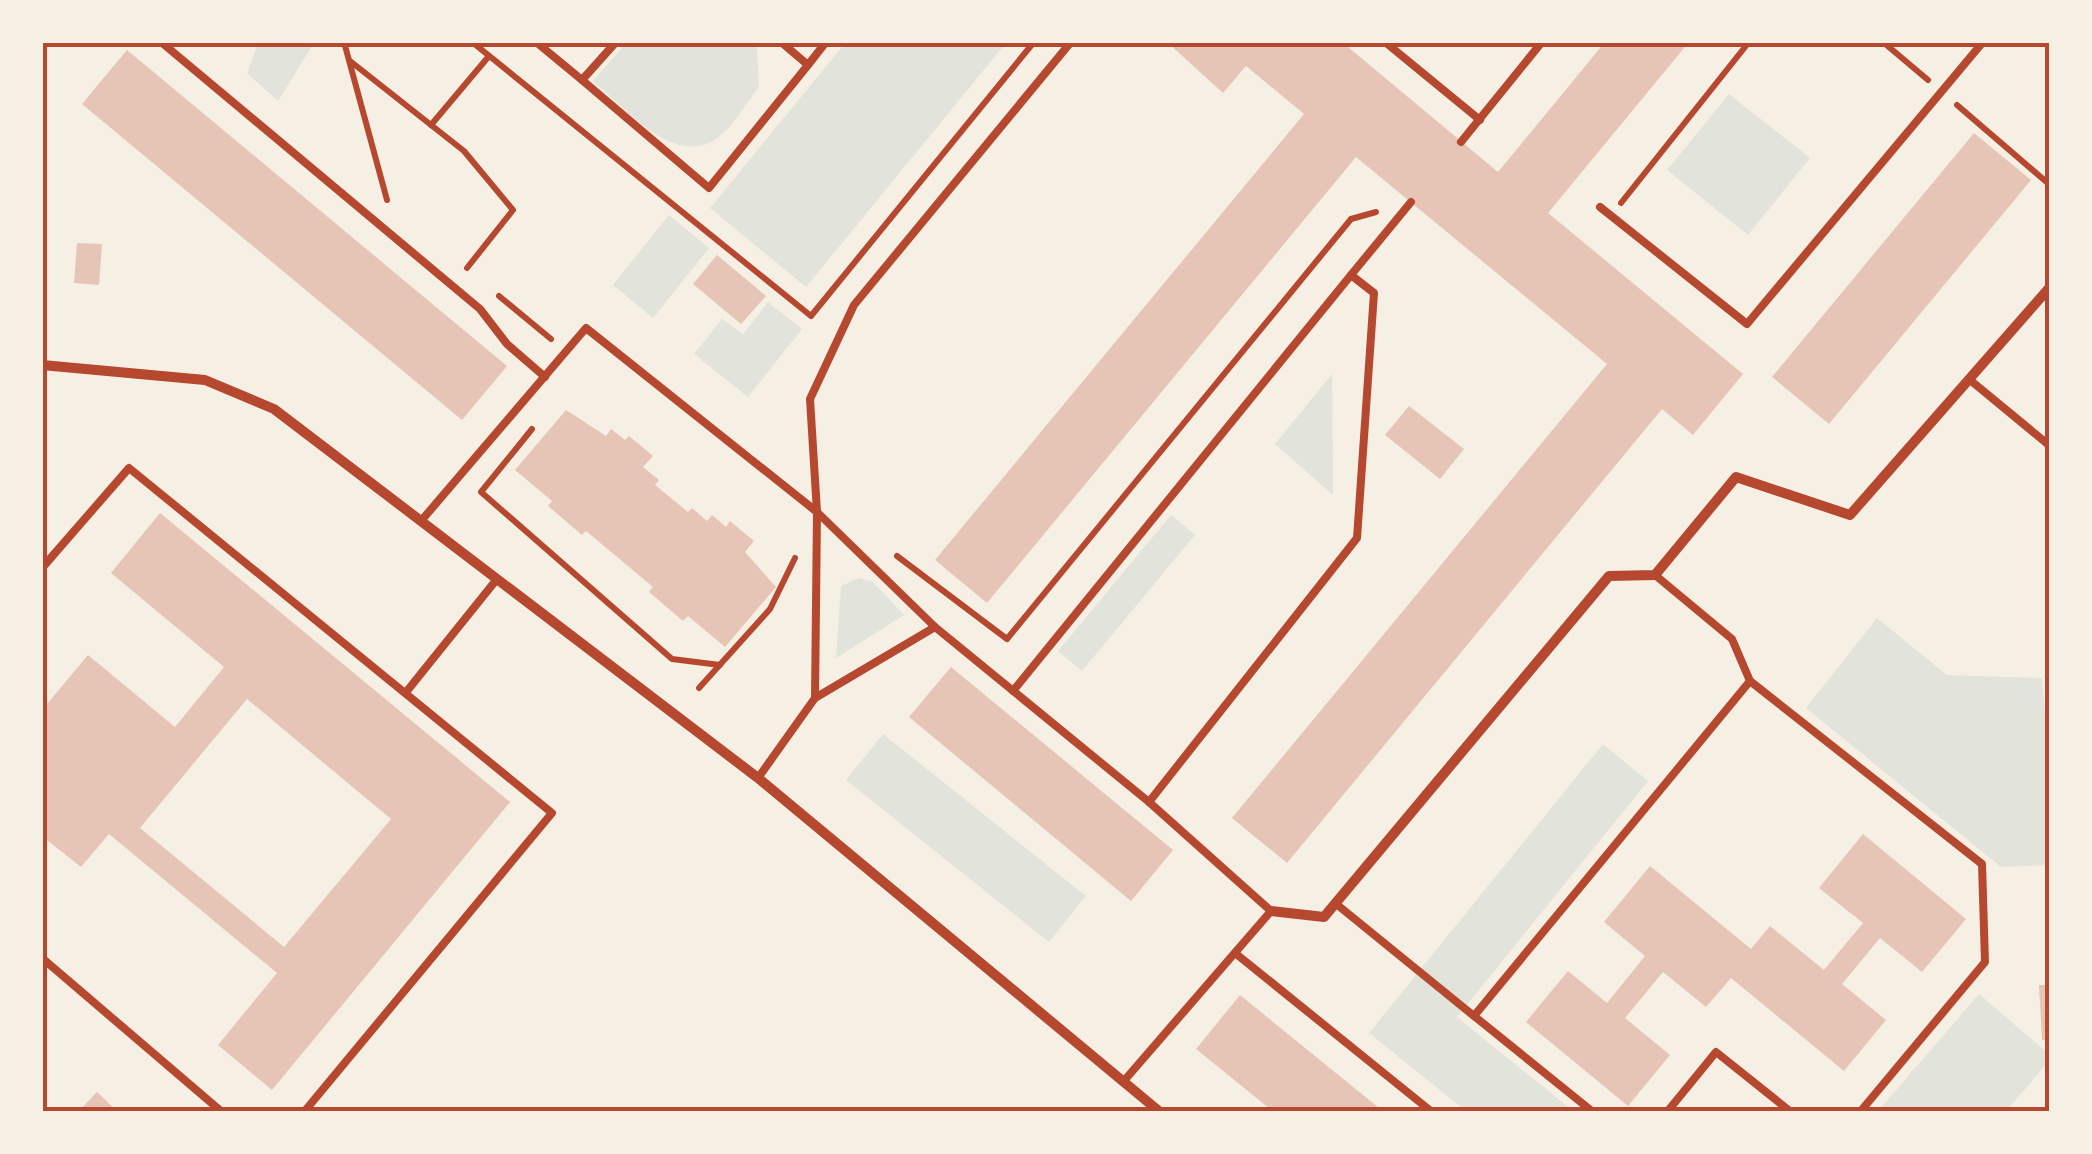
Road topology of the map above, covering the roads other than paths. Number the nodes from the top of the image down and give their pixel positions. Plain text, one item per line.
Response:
1 (162, 42) edge
2 (536, 42) edge
3 (616, 42) edge
4 (781, 42) edge
5 (826, 42) edge
6 (1071, 42) edge
7 (1385, 42) edge
8 (1542, 42) edge
9 (1983, 42) edge
10 (808, 65) junction
11 (582, 80) junction
12 (1480, 120) junction
13 (1462, 142) dead end
14 (1411, 202) road end
15 (1600, 207) dead end
16 (1351, 274) junction
17 (2050, 287) edge
18 (42, 365) edge
19 (545, 377) junction
20 (1970, 380) junction
21 (2050, 446) edge
22 (817, 512) junction
23 (421, 521) junction
24 (42, 568) edge
25 (1655, 575) junction
26 (497, 579) junction
27 (935, 628) junction
28 (1750, 681) junction
29 (1012, 690) junction
30 (407, 692) junction
31 (815, 698) junction
32 (758, 778) junction
33 (1149, 802) junction
34 (1335, 904) junction
35 (1271, 911) junction
36 (1235, 953) junction
37 (42, 958) edge
38 (1474, 1016) junction
39 (1123, 1082) junction
40 (222, 1112) edge
41 (304, 1112) edge
42 (1160, 1112) edge
43 (1432, 1112) edge
44 (1593, 1112) edge
45 (1667, 1112) edge
46 (1791, 1112) edge
47 (1860, 1112) edge

1 - 19 lane
2 - 11 lane
3 - 11 lane
4 - 10 lane
5 - 10 lane
6 - 22 lane
7 - 12 lane
8 - 12 lane
9 - 15 lane
10 - 11 lane
12 - 13 lane
14 - 16 lane
16 - 29 lane
16 - 33 lane
17 - 20 street
18 - 23 street
19 - 22 lane
19 - 23 lane
20 - 21 lane
20 - 25 street
22 - 27 lane
22 - 31 lane
23 - 26 street
24 - 30 lane
25 - 28 lane
25 - 34 street
26 - 30 lane
26 - 32 street
27 - 29 lane
27 - 31 lane
28 - 38 lane
28 - 47 lane
29 - 33 lane
30 - 41 lane
31 - 32 lane
32 - 39 street
33 - 35 lane
34 - 35 street
34 - 38 lane
35 - 36 lane
36 - 39 lane
36 - 43 lane
37 - 40 lane
38 - 44 lane
39 - 42 street
45 - 46 lane

